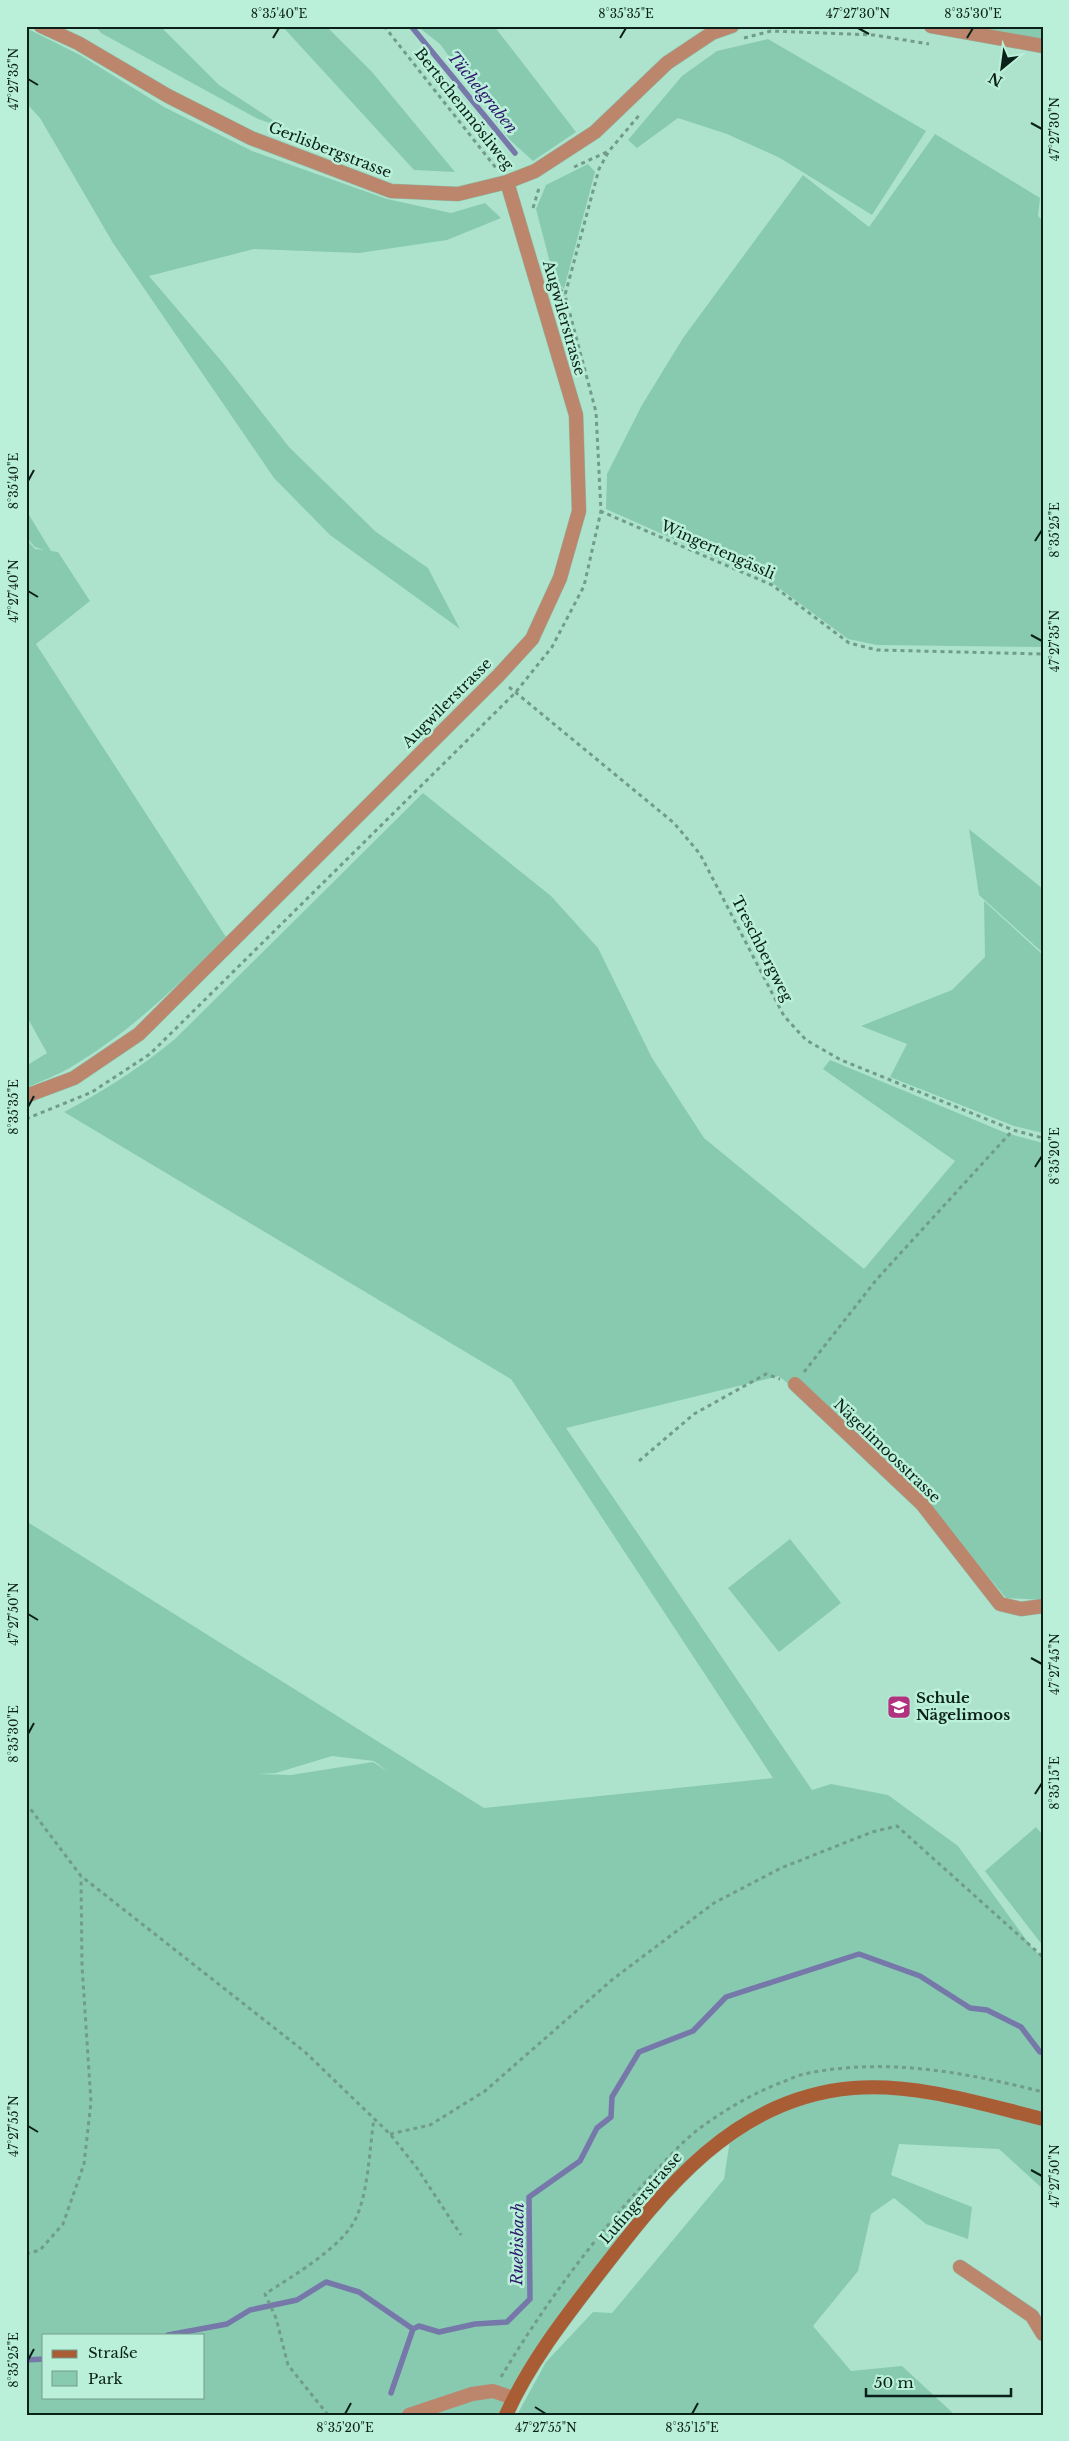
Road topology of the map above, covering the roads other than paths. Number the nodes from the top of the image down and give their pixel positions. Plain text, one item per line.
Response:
1 (41, 26) edge
2 (931, 26) edge
3 (733, 33) edge
4 (1043, 46) edge
5 (508, 182) junction
6 (26, 1096) edge
7 (795, 1384) road end
8 (1043, 1606) edge
9 (1043, 2118) edge
10 (960, 2267) dead end
11 (1043, 2334) edge
12 (513, 2398) junction
13 (409, 2415) edge
14 (506, 2415) edge

1 - 5 street, Gerlisbergstrasse
2 - 4 street
3 - 5 street, Gerlisbergstrasse
5 - 6 street, Augwilerstrasse
7 - 8 street, Nägelimoosstrasse
9 - 12 main road, Lufingerstrasse
10 - 11 street
12 - 13 street
12 - 14 main road, Lufingerstrasse

